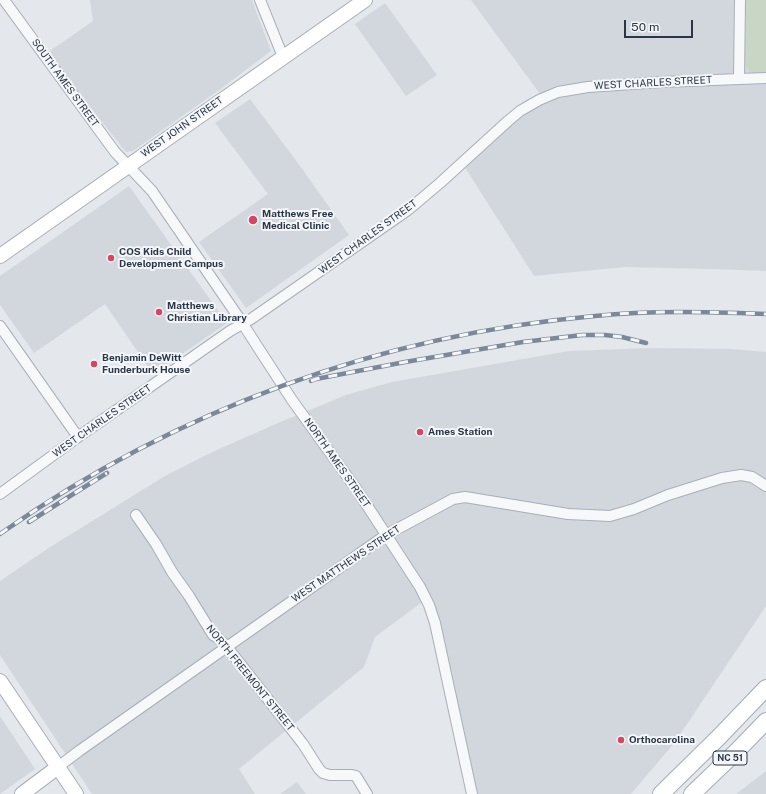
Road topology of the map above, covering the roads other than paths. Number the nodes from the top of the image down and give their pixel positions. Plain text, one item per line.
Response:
1 (4, 0) edge
2 (260, 0) edge
3 (365, 0) edge
4 (740, 0) edge
5 (283, 57) junction
6 (766, 78) edge
7 (739, 79) junction
8 (128, 166) junction
9 (0, 256) edge
10 (243, 324) junction
11 (0, 326) edge
12 (78, 437) junction
13 (766, 486) edge
14 (0, 494) edge
15 (136, 515) dead end
16 (386, 535) junction
17 (227, 647) junction
18 (0, 680) edge
19 (766, 688) edge
20 (766, 721) edge
21 (58, 767) junction
22 (22, 794) edge
23 (76, 794) edge
24 (367, 794) edge
25 (472, 794) edge
26 (661, 794) edge
27 (692, 794) edge

1 - 8 street, SOUTH AMES STREET
2 - 5 street
3 - 5 main road, WEST JOHN STREET
4 - 7 street
5 - 8 main road, WEST JOHN STREET
6 - 7 street, WEST CHARLES STREET
7 - 10 street, WEST CHARLES STREET
8 - 9 main road, WEST JOHN STREET
8 - 10 street, NORTH AMES STREET
10 - 12 street, WEST CHARLES STREET
10 - 16 street, NORTH AMES STREET
11 - 12 street
12 - 14 street, WEST CHARLES STREET
13 - 16 street, WEST MATTHEWS STREET
15 - 17 street, NORTH FREEMONT STREET
16 - 17 street, WEST MATTHEWS STREET
16 - 25 street, NORTH AMES STREET
17 - 21 street, WEST MATTHEWS STREET
17 - 24 street, NORTH FREEMONT STREET
18 - 21 main road
19 - 26 main road, NC 51
20 - 27 main road, NC 51
21 - 22 main road
21 - 23 main road

